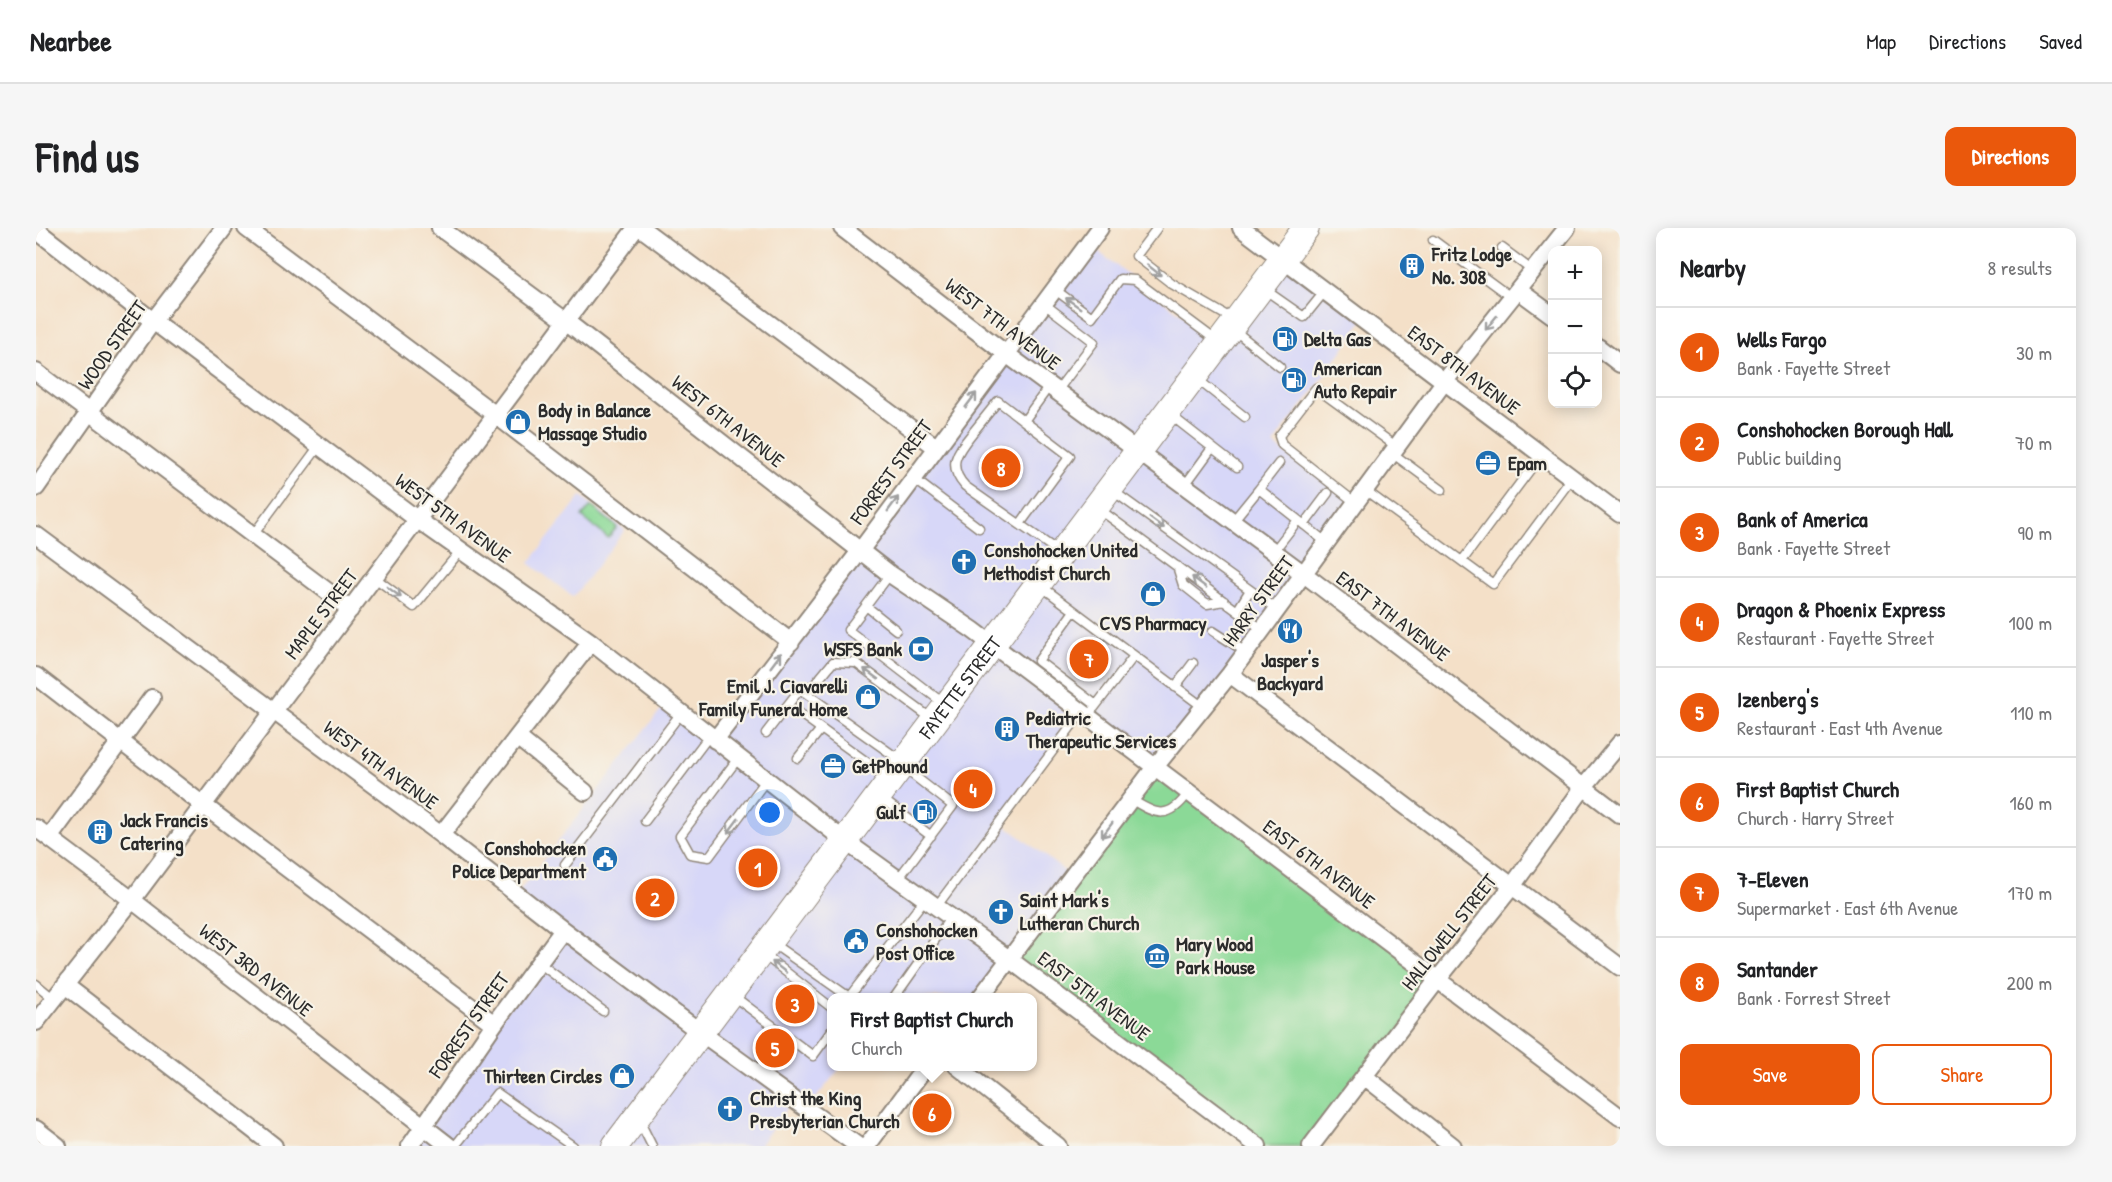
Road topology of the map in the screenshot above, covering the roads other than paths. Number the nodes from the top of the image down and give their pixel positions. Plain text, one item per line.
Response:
1 (224, 228) edge
2 (246, 228) edge
3 (440, 228) edge
4 (636, 228) edge
5 (641, 228) edge
6 (842, 228) edge
7 (1100, 228) edge
8 (1157, 228) edge
9 (1241, 228) edge
10 (1306, 228) edge
11 (1567, 228) edge
12 (36, 230) edge
13 (1433, 240) dead end
14 (1502, 248) dead end
15 (1282, 260) junction
16 (1533, 271) junction
17 (1262, 287) junction
18 (1054, 289) junction
19 (1325, 291) junction
20 (1515, 294) junction
21 (1043, 303) junction
22 (1548, 313) edge
23 (153, 321) junction
24 (567, 322) junction
25 (1229, 331) junction
26 (1602, 351) edge
27 (1005, 353) junction
28 (1620, 364) edge
29 (1280, 367) dead end
30 (36, 372) edge
31 (1194, 377) junction
32 (1444, 382) junction
33 (1053, 388) junction
34 (89, 413) junction
35 (1168, 413) junction
36 (497, 416) junction
37 (1245, 417) dead end
38 (1024, 420) junction
39 (319, 446) junction
40 (936, 447) junction
41 (1212, 448) junction
42 (1395, 450) junction
43 (1140, 451) junction
44 (1541, 455) junction
45 (1279, 463) dead end
46 (1237, 467) dead end
47 (913, 478) junction
48 (1572, 478) junction
49 (1185, 485) junction
50 (36, 488) edge
51 (1259, 489) junction
52 (1442, 490) dead end
53 (1328, 493) dead end
54 (1361, 496) junction
55 (1103, 498) junction
56 (1620, 514) edge
57 (418, 520) junction
58 (1233, 521) junction
59 (1301, 522) junction
60 (1020, 524) junction
61 (979, 528) dead end
62 (36, 535) edge
63 (253, 535) junction
64 (1327, 543) junction
65 (461, 550) junction
66 (860, 550) junction
67 (1274, 551) junction
68 (1060, 553) junction
69 (1462, 561) junction
70 (890, 574) junction
71 (1304, 574) junction
72 (375, 578) junction
73 (1038, 584) junction
74 (1250, 590) junction
75 (866, 606) junction
76 (350, 610) junction
77 (1278, 610) junction
78 (1074, 611) junction
79 (1237, 611) junction
80 (897, 630) dead end
81 (1213, 630) dead end
82 (1263, 630) junction
83 (591, 642) junction
84 (791, 642) junction
85 (992, 644) junction
86 (1246, 652) junction
87 (1134, 656) junction
88 (1193, 663) dead end
89 (1033, 667) junction
90 (1230, 674) junction
91 (36, 676) edge
92 (1175, 687) junction
93 (801, 689) junction
94 (152, 698) dead end
95 (788, 705) junction
96 (1203, 707) junction
97 (1089, 711) junction
98 (273, 712) junction
99 (681, 713) junction
100 (940, 713) junction
101 (821, 729) junction
102 (766, 733) dead end
103 (517, 736) junction
104 (712, 738) junction
105 (121, 741) junction
106 (1620, 743) edge
107 (739, 757) junction
108 (798, 758) dead end
109 (1155, 767) junction
110 (894, 776) junction
111 (768, 779) junction
112 (1584, 788) junction
113 (585, 792) dead end
114 (1189, 792) junction
115 (1131, 799) junction
116 (203, 805) junction
117 (1620, 815) edge
118 (645, 821) dead end
119 (42, 833) edge
120 (441, 835) junction
121 (931, 836) junction
122 (845, 841) junction
123 (565, 865) dead end
124 (898, 879) junction
125 (1513, 885) junction
126 (132, 900) junction
127 (930, 903) junction
128 (951, 917) junction
129 (563, 930) junction
130 (765, 947) junction
131 (1009, 959) junction
132 (539, 963) junction
133 (1620, 967) edge
134 (1438, 979) junction
135 (36, 984) edge
136 (65, 985) junction
137 (730, 993) junction
138 (842, 993) edge
139 (852, 993) edge
140 (898, 993) edge
141 (984, 993) edge
142 (54, 999) junction
143 (827, 1004) edge
144 (603, 1011) dead end
145 (36, 1022) edge
146 (494, 1024) junction
147 (700, 1032) junction
148 (827, 1036) edge
149 (922, 1071) edge
150 (963, 1071) edge
151 (1364, 1076) junction
152 (637, 1116) junction
153 (1620, 1117) edge
154 (423, 1127) junction
155 (36, 1129) edge
156 (58, 1146) edge
157 (274, 1146) edge
158 (410, 1146) edge
159 (449, 1146) edge
160 (455, 1146) edge
161 (573, 1146) edge
162 (615, 1146) edge
163 (652, 1146) edge
164 (858, 1146) edge
165 (867, 1146) edge
166 (1058, 1146) edge
167 (1258, 1146) edge
168 (1311, 1146) edge
169 (1454, 1146) edge

1 - 23 street, WOOD STREET
2 - 36 street
3 - 24 street, WEST 6TH AVENUE
4 - 24 street, MAPLE STREET
5 - 40 street
6 - 27 street, WEST 7TH AVENUE
7 - 18 street, FORREST STREET
8 -> 25 lane
9 - 15 street, EAST 8TH AVENUE
10 - 15 main road, FAYETTE STREET
11 - 16 street, HARRY STREET
12 - 23 street, WEST 5TH AVENUE
13 - 20 lane
14 - 16 lane
15 - 17 main road, FAYETTE STREET
15 - 19 street, EAST 8TH AVENUE
16 - 20 street, HARRY STREET
17 - 19 lane
17 - 25 main road, FAYETTE STREET
18 - 21 street, FORREST STREET
25 -> 18 lane
19 - 32 street, EAST 8TH AVENUE
20 - 22 street
20 -> 32 street, HARRY STREET
21 - 27 street, FORREST STREET
21 - 33 lane
23 - 34 street, WOOD STREET
23 - 39 street, WEST 5TH AVENUE
24 - 36 street, MAPLE STREET
24 - 66 street, WEST 6TH AVENUE
25 - 29 lane
25 - 31 main road, FAYETTE STREET
26 - 28 street
27 - 33 street, WEST 7TH AVENUE
40 -> 27 street, FORREST STREET
30 - 34 street
31 - 35 main road, FAYETTE STREET
31 - 37 lane
32 - 42 street, HARRY STREET
32 - 44 street, EAST 8TH AVENUE
33 - 38 lane
33 - 43 street, WEST 7TH AVENUE
34 - 50 street, WOOD STREET
34 - 63 street
35 - 41 lane
35 - 43 main road, FAYETTE STREET
36 - 57 street, MAPLE STREET
36 - 84 street
38 - 60 lane
38 - 60 lane
39 - 57 street, WEST 5TH AVENUE
39 - 63 lane
40 - 47 street, FORREST STREET
41 - 46 lane
41 - 49 lane
42 - 52 lane
42 - 54 street, HARRY STREET
42 - 54 lane
43 - 49 street, EAST 7TH AVENUE
43 - 55 main road, FAYETTE STREET
44 - 48 street, EAST 8TH AVENUE
44 - 69 lane
45 - 51 lane
47 - 61 lane
66 -> 47 street, FORREST STREET
48 - 56 street, EAST 8TH AVENUE
48 - 69 lane
49 - 58 street, EAST 7TH AVENUE
51 - 58 lane
51 - 59 lane
53 - 59 lane
54 - 64 street, HARRY STREET
54 - 69 lane
55 - 68 main road, FAYETTE STREET
55 -> 74 lane
79 -> 55 lane
57 - 65 street, WEST 5TH AVENUE
57 - 72 street, MAPLE STREET
58 - 67 street, EAST 7TH AVENUE
59 - 64 lane
59 - 67 lane
60 - 68 lane
62 - 98 street, WEST 4TH AVENUE
63 - 76 street
64 - 71 street, HARRY STREET
72 -> 65 lane
65 - 83 street, WEST 5TH AVENUE
66 - 70 street, WEST 6TH AVENUE
66 - 84 street, FORREST STREET
67 - 71 street, EAST 7TH AVENUE
68 - 73 main road, FAYETTE STREET
70 - 75 lane
70 - 85 street, WEST 6TH AVENUE
71 - 77 street, HARRY STREET
71 - 112 street, EAST 7TH AVENUE
72 - 76 street, MAPLE STREET
73 - 78 lane
73 - 85 main road, FAYETTE STREET
74 - 77 lane
74 - 79 lane
75 - 80 lane
75 - 100 lane
76 - 98 street, MAPLE STREET
77 - 82 street, HARRY STREET
78 - 87 lane
78 - 89 lane
79 - 82 lane
81 - 86 lane
82 - 86 street, HARRY STREET
83 - 99 street, WEST 5TH AVENUE
83 - 103 street
104 -> 84 street, FORREST STREET
85 - 89 street, EAST 6TH AVENUE
85 - 100 main road, FAYETTE STREET
86 - 90 street, HARRY STREET
87 - 92 lane
87 - 97 lane
88 - 92 lane
89 - 97 street, EAST 6TH AVENUE
90 - 96 street, HARRY STREET
90 - 125 street
91 - 105 street
92 - 96 lane
93 - 95 lane
100 -> 93 lane
93 - 110 lane
94 - 105 street
95 - 101 lane
95 - 102 lane
96 - 109 street, HARRY STREET
97 - 109 street, EAST 6TH AVENUE
97 - 127 lane
98 - 116 street, MAPLE STREET
98 - 120 street, WEST 4TH AVENUE
99 - 104 street, WEST 5TH AVENUE
99 - 123 lane
100 - 110 main road, FAYETTE STREET
101 - 108 lane
101 - 110 lane
103 - 113 street
103 - 120 street
104 - 107 street, WEST 5TH AVENUE
104 - 118 lane
105 - 116 street
105 - 119 street
106 - 112 street, HALLOWELL STREET
107 - 111 street, WEST 5TH AVENUE
111 -> 107 lane
109 - 114 street, EAST 6TH AVENUE
109 - 115 street, HARRY STREET
110 - 121 lane
110 - 121 lane
110 - 122 main road, FAYETTE STREET
111 - 122 street, WEST 5TH AVENUE
112 - 117 street, EAST 7TH AVENUE
112 - 125 street, HALLOWELL STREET
114 - 115 lane
114 - 134 street, EAST 6TH AVENUE
115 -> 131 street, HARRY STREET
116 - 126 street, MAPLE STREET
116 - 146 street
119 - 126 street, WEST 3RD AVENUE
120 - 129 street, WEST 4TH AVENUE
121 - 124 lane
122 - 124 street, EAST 5TH AVENUE
122 - 130 main road, FAYETTE STREET
124 - 127 street, EAST 5TH AVENUE
125 - 133 street
125 - 134 street, HALLOWELL STREET
126 - 136 street, MAPLE STREET
126 - 154 street, WEST 3RD AVENUE
127 - 128 street, EAST 5TH AVENUE
127 - 139 lane
128 - 131 street, EAST 5TH AVENUE
128 - 140 lane
129 - 132 street, FORREST STREET
129 - 147 street, WEST 4TH AVENUE
130 - 137 main road, FAYETTE STREET
130 - 138 lane
143 -> 130 lane
131 - 141 street, HARRY STREET
131 - 167 street, EAST 5TH AVENUE
132 - 144 lane
132 - 146 street, FORREST STREET
134 - 151 street, HALLOWELL STREET
134 - 153 street, EAST 6TH AVENUE
135 - 142 lane
136 - 142 street, MAPLE STREET
136 - 157 street
137 - 147 main road, FAYETTE STREET
137 - 148 lane
142 - 145 street, MAPLE STREET
146 - 154 street, FORREST STREET
147 - 152 main road, FAYETTE STREET
147 - 164 street, WEST 4TH AVENUE
149 - 165 street
150 - 166 street
151 - 168 street, HALLOWELL STREET
151 - 169 street
152 - 162 main road, FAYETTE STREET
152 - 163 lane
154 - 158 street, FORREST STREET
154 - 159 street, WEST 3RD AVENUE
155 - 156 street
160 - 161 lane

